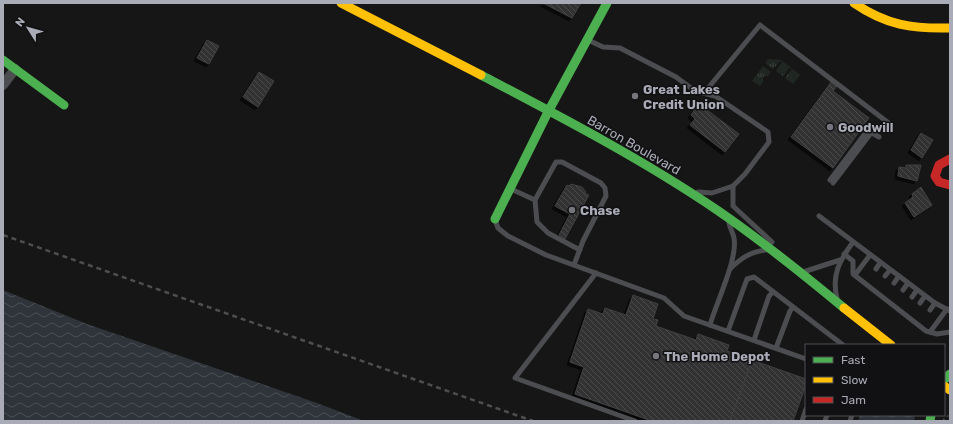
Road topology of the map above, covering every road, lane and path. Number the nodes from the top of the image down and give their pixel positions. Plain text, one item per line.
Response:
1 (341, 3) edge
2 (607, 3) edge
3 (854, 3) edge
4 (950, 28) edge
5 (588, 39) junction
6 (3, 60) edge
7 (15, 69) junction
8 (3, 85) edge
9 (704, 93) junction
10 (64, 105) dead end
11 (548, 112) junction
12 (890, 124) dead end
13 (879, 137) dead end
14 (950, 159) edge
15 (831, 182) dead end
16 (950, 185) edge
17 (733, 186) junction
18 (510, 188) junction
19 (687, 191) junction
20 (535, 200) junction
21 (819, 216) dead end
22 (727, 218) junction
23 (495, 219) joint
24 (853, 242) junction
25 (580, 250) junction
26 (770, 250) junction
27 (844, 254) junction
28 (870, 255) junction
29 (840, 260) junction
30 (880, 263) junction
31 (574, 265) junction
32 (876, 269) dead end
33 (729, 270) junction
34 (890, 270) junction
35 (798, 272) junction
36 (596, 273) junction
37 (855, 275) junction
38 (885, 276) dead end
39 (899, 276) junction
40 (869, 278) dead end
41 (865, 283) junction
42 (894, 283) dead end
43 (908, 283) junction
44 (878, 285) dead end
45 (874, 290) junction
46 (903, 290) dead end
47 (917, 290) junction
48 (773, 292) junction
49 (887, 292) dead end
50 (926, 296) junction
51 (883, 297) junction
52 (912, 297) dead end
53 (896, 299) dead end
54 (920, 303) dead end
55 (935, 303) junction
56 (839, 304) junction
57 (892, 304) junction
58 (905, 305) dead end
59 (793, 307) junction
60 (930, 310) dead end
61 (948, 310) edge
62 (901, 311) junction
63 (914, 312) dead end
64 (910, 318) junction
65 (923, 319) dead end
66 (710, 325) junction
67 (919, 325) junction
68 (728, 331) junction
69 (930, 332) junction
70 (950, 332) edge
71 (754, 340) junction
72 (842, 344) edge
73 (891, 344) edge
74 (776, 348) junction
75 (805, 359) edge
76 (950, 414) edge
77 (943, 420) edge
78 (635, 421) edge

1 - 11 main road, Barron Boulevard
2 - 5 main road
3 - 4 main road
5 - 9 lane
5 - 11 main road
6 - 7 main road
7 - 8 street
7 - 10 main road
9 - 12 lane
9 - 17 lane
11 - 18 main road
11 - 19 main road, Barron Boulevard
13 - 15 lane
14 - 16 main road
17 - 19 lane
17 - 35 lane
18 - 20 lane
18 - 23 main road
19 - 22 main road, Barron Boulevard
20 - 25 lane
20 - 25 lane
21 - 24 lane
22 - 26 main road, Barron Boulevard
22 - 33 lane
23 - 31 lane
24 - 27 lane
24 - 28 lane
25 - 31 lane
26 - 33 lane
26 - 35 main road, Barron Boulevard
27 - 29 lane
27 - 37 lane
28 - 30 lane
28 - 37 lane
29 - 35 lane
29 - 56 lane
30 - 32 lane
30 - 34 lane
31 - 36 lane
33 - 66 lane
34 - 38 lane
34 - 39 lane
35 - 56 main road, Barron Boulevard
36 - 66 lane
36 - 78 lane
37 - 41 lane
39 - 42 lane
39 - 43 lane
40 - 41 lane
41 - 45 lane
43 - 46 lane
43 - 47 lane
44 - 45 lane
45 - 51 lane
47 - 50 lane
47 - 52 lane
48 - 59 lane
48 - 68 lane
48 - 71 lane
49 - 51 lane
50 - 54 lane
50 - 55 lane
51 - 57 lane
53 - 57 lane
55 - 60 lane
55 - 61 lane
56 - 73 main road, Barron Boulevard
57 - 62 lane
58 - 62 lane
59 - 72 lane
59 - 74 lane
61 - 69 lane
62 - 64 lane
63 - 64 lane
64 - 67 lane
65 - 67 lane
66 - 68 lane
67 - 69 lane
68 - 71 lane
69 - 70 lane
71 - 74 lane
74 - 75 lane
76 - 77 path

